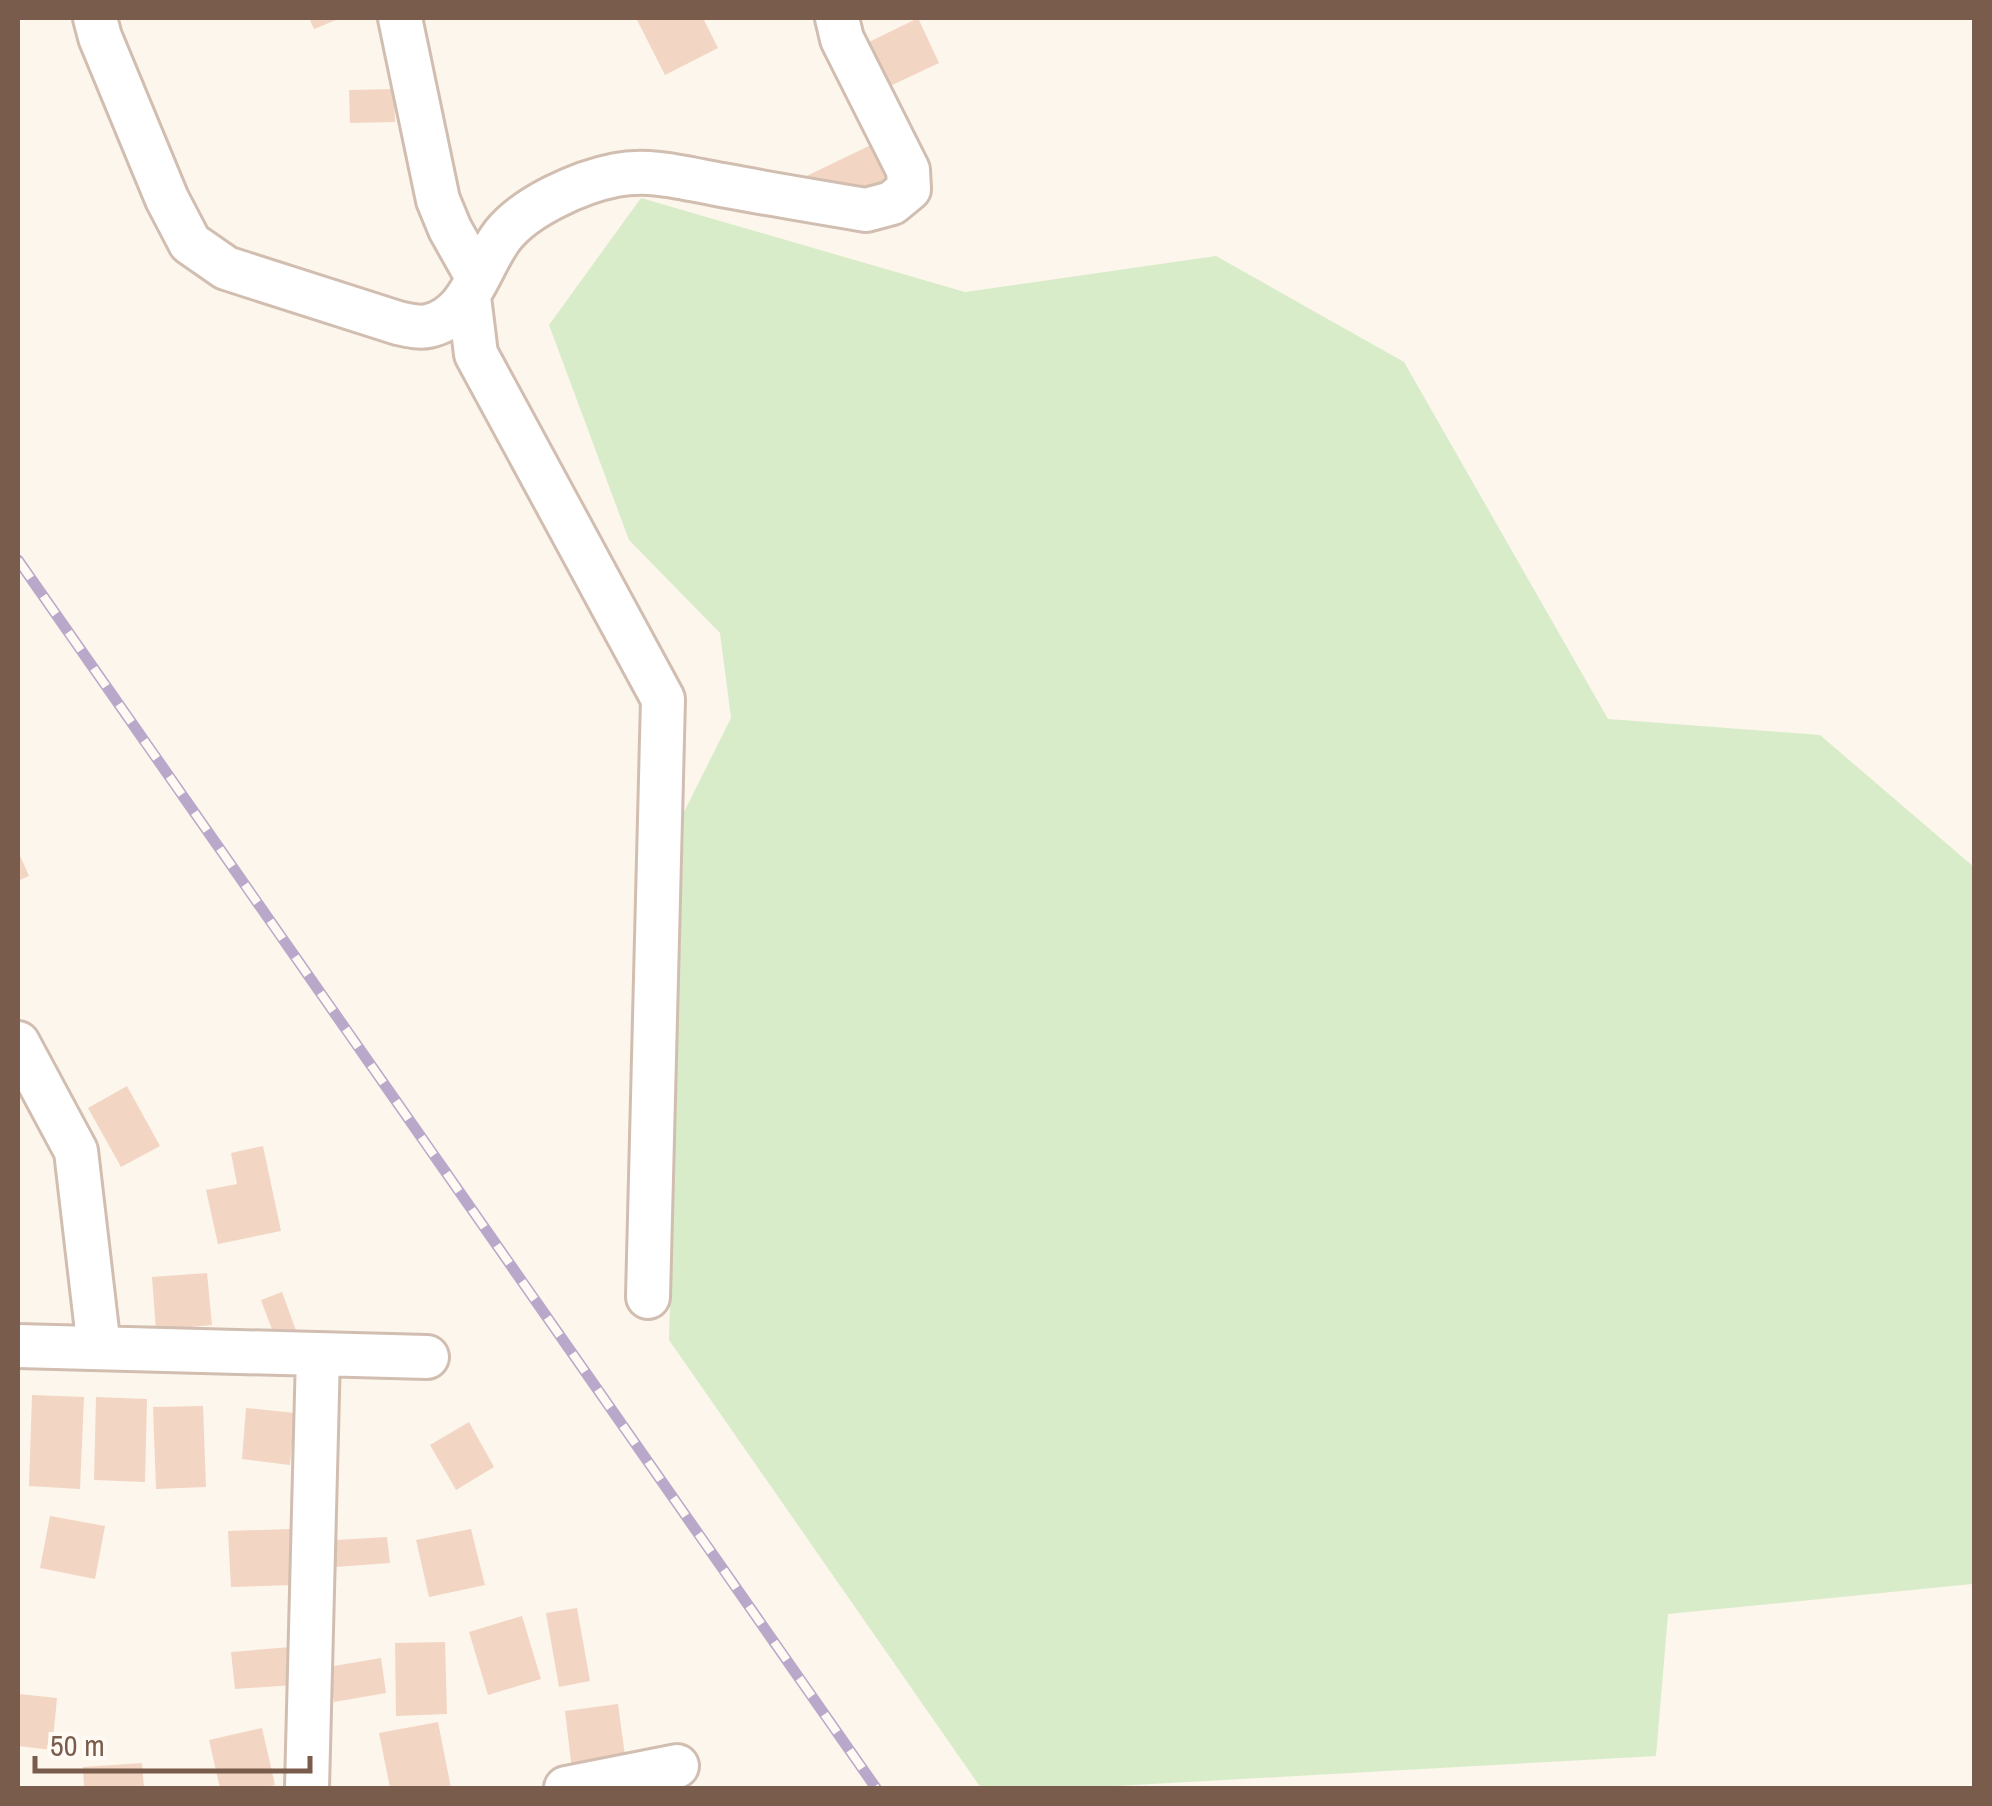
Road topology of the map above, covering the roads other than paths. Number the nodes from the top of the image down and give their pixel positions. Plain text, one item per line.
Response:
1 (95, 18) edge
2 (400, 18) edge
3 (838, 18) edge
4 (473, 287) junction
5 (18, 1043) edge
6 (648, 1297) dead end
7 (18, 1346) edge
8 (99, 1348) junction
9 (318, 1354) junction
10 (427, 1357) dead end
11 (677, 1766) dead end
12 (307, 1788) edge
13 (566, 1788) edge

1 - 4 street
2 - 4 street
3 - 4 street
4 - 6 street
5 - 8 street
7 - 8 street
8 - 9 street
9 - 10 street
9 - 12 street
11 - 13 street

